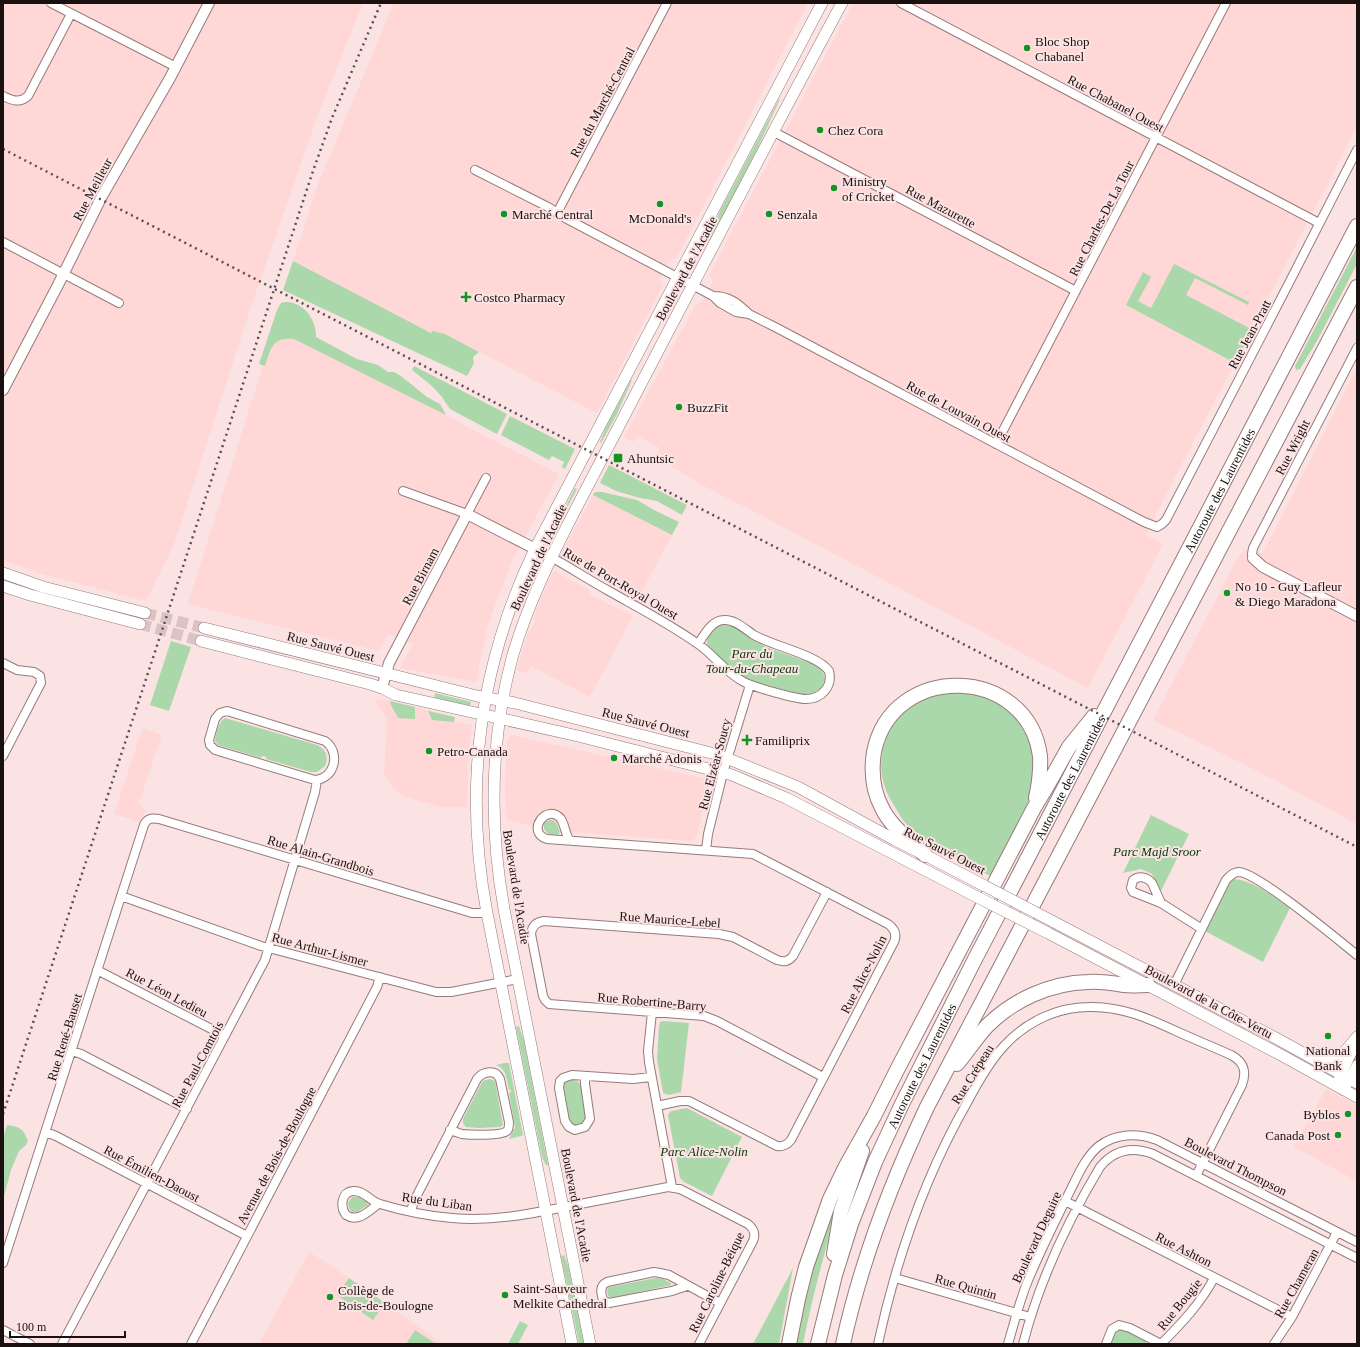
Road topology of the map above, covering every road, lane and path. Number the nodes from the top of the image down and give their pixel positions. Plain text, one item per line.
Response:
1 (51, 3) edge
2 (209, 3) edge
3 (667, 3) edge
4 (822, 3) edge
5 (842, 3) edge
6 (901, 3) edge
7 (1226, 3) edge
8 (71, 14) junction
9 (176, 67) junction
10 (3, 96) edge
11 (774, 132) junction
12 (1156, 138) junction
13 (1357, 150) edge
14 (475, 170) dead end
15 (557, 213) junction
16 (1320, 223) junction
17 (1357, 226) edge
18 (3, 242) edge
19 (63, 274) junction
20 (678, 277) junction
21 (693, 285) junction
22 (1357, 287) edge
23 (1076, 291) junction
24 (119, 303) dead end
25 (1357, 348) edge
26 (3, 390) edge
27 (996, 444) junction
28 (486, 478) dead end
29 (403, 491) dead end
30 (467, 514) junction
31 (1159, 526) joint
32 (536, 549) junction
33 (551, 557) junction
34 (1253, 558) joint
35 (3, 573) edge
36 (3, 586) edge
37 (145, 613) tunnel mouth
38 (1357, 616) edge
39 (140, 624) tunnel mouth
40 (204, 628) tunnel mouth
41 (202, 641) tunnel mouth
42 (698, 644) junction
43 (3, 663) edge
44 (385, 673) junction
45 (750, 685) junction
46 (382, 688) junction
47 (1114, 690) junction
48 (486, 698) junction
49 (503, 701) junction
50 (483, 715) junction
51 (500, 719) junction
52 (3, 756) edge
53 (727, 759) junction
54 (723, 773) junction
55 (317, 780) junction
56 (1034, 808) junction
57 (149, 819) joint
58 (569, 840) dead end
59 (706, 850) junction
60 (925, 854) junction
61 (295, 860) junction
62 (827, 892) junction
63 (121, 896) junction
64 (1161, 903) dead end
65 (487, 913) junction
66 (1052, 921) joint
67 (536, 924) joint
68 (1202, 929) junction
69 (1046, 932) joint
70 (269, 948) junction
71 (1357, 955) edge
72 (97, 970) junction
73 (380, 977) junction
74 (518, 979) junction
75 (500, 982) junction
76 (1148, 985) junction
77 (1174, 985) junction
78 (652, 1012) junction
79 (225, 1036) junction
80 (1357, 1037) edge
81 (1357, 1041) edge
82 (72, 1051) junction
83 (1315, 1060) junction
84 (1357, 1065) edge
85 (585, 1076) junction
86 (651, 1077) junction
87 (823, 1077) junction
88 (1350, 1079) edge
89 (1340, 1087) junction
90 (934, 1093) junction
91 (1357, 1097) edge
92 (657, 1106) junction
93 (187, 1109) junction
94 (874, 1116) junction
95 (450, 1130) junction
96 (46, 1132) junction
97 (1099, 1146) joint
98 (1115, 1154) joint
99 (1203, 1163) junction
100 (1196, 1176) junction
101 (147, 1184) junction
102 (672, 1187) junction
103 (1065, 1202) junction
104 (378, 1204) dead end
105 (564, 1208) junction
106 (1078, 1208) junction
107 (411, 1211) junction
108 (546, 1211) junction
109 (1337, 1232) junction
110 (247, 1236) junction
111 (1357, 1242) edge
112 (1330, 1245) junction
113 (1357, 1258) edge
114 (3, 1263) edge
115 (895, 1278) junction
116 (1214, 1278) junction
117 (687, 1286) junction
118 (720, 1303) junction
119 (1017, 1313) junction
120 (1030, 1317) junction
121 (1292, 1317) junction
122 (3, 1330) edge
123 (30, 1344) edge
124 (62, 1344) edge
125 (191, 1344) edge
126 (572, 1344) edge
127 (590, 1344) edge
128 (699, 1344) edge
129 (789, 1344) edge
130 (818, 1344) edge
131 (843, 1344) edge
132 (878, 1344) edge
133 (1008, 1344) edge
134 (1023, 1344) edge
135 (1106, 1344) edge
136 (1161, 1344) edge
137 (1274, 1344) edge

1 - 8 street
2 - 9 street, Rue Meilleur
3 - 15 street, Rue du Marché-Central
4 - 20 main road, Boulevard de l'Acadie
5 - 11 main road, Boulevard de l'Acadie
6 - 12 street, Rue Chabanel Ouest
7 - 12 street, Rue Charles-De La Tour
8 - 9 street
8 - 10 street
9 - 19 street, Rue Meilleur
11 - 21 main road, Boulevard de l'Acadie
11 - 23 street, Rue Mazurette
12 - 16 street, Rue Chabanel Ouest
12 - 23 street, Rue Charles-De La Tour
13 - 16 street, Rue Jean-Pratt
14 - 15 street, Rue de Louvain Ouest
15 - 20 street, Rue de Louvain Ouest
16 - 31 street, Rue Jean-Pratt
17 - 47 highway, Autoroute des Laurentides
18 - 19 street
19 - 24 street
19 - 26 street, Rue Meilleur
20 - 21 street, Rue de Louvain Ouest
20 - 32 main road, Boulevard de l'Acadie
21 - 27 street, Rue de Louvain Ouest
21 - 33 main road, Boulevard de l'Acadie
22 - 90 highway, Autoroute des Laurentides
23 - 27 street, Rue Charles-De La Tour
25 - 34 street, Rue Wright
27 - 31 street, Rue de Louvain Ouest
28 - 30 street, Rue Birnam
29 - 30 street, Rue de Port-Royal Ouest
30 - 32 street, Rue de Port-Royal Ouest
30 - 44 street, Rue Birnam
32 - 33 street, Rue de Port-Royal Ouest
32 - 48 main road, Boulevard de l'Acadie
33 - 42 street, Rue de Port-Royal Ouest
33 - 49 main road, Boulevard de l'Acadie
34 - 38 street
35 - 37 main road
36 - 39 main road
40 - 44 main road, Rue Sauvé Ouest
41 - 46 main road, Rue Sauvé Ouest
42 - 45 street, Rue de Port-Royal Ouest
42 - 45 street, Rue de Port-Royal Ouest
43 - 52 street
44 - 46 street, Rue Birnam
44 - 48 main road, Rue Sauvé Ouest
45 - 53 street, Rue Elzéar-Soucy
46 - 50 main road, Rue Sauvé Ouest
47 - 56 highway
47 - 130 highway, Autoroute des Laurentides
48 - 49 main road, Rue Sauvé Ouest
48 - 50 main road, Boulevard de l'Acadie
49 - 51 main road, Boulevard de l'Acadie
49 - 53 main road, Rue Sauvé Ouest
50 - 51 main road, Rue Sauvé Ouest
50 - 65 main road, Boulevard de l'Acadie
51 - 54 main road, Rue Sauvé Ouest
51 - 74 main road, Boulevard de l'Acadie
53 - 54 street, Rue Elzéar-Soucy
53 - 60 main road, Rue Sauvé Ouest
54 - 59 street, Rue Elzéar-Soucy
54 - 69 main road, Rue Sauvé Ouest, bridge
55 - 55 street
55 - 61 street, Rue Paul-Comtois
56 - 60 highway
56 - 94 highway
57 - 61 street, Rue Alain-Grandbois
57 - 63 street, Rue René-Bauset
58 - 59 street, Rue Alice-Nolin
59 - 62 street, Rue Alice-Nolin
60 - 66 main road, Rue Sauvé Ouest, bridge
61 - 65 street, Rue Alain-Grandbois
61 - 70 street, Rue Paul-Comtois
62 - 67 street, Rue Maurice-Lebel
62 - 87 street, Rue Alice-Nolin
63 - 70 street, Rue Arthur-Lismer
63 - 72 street, Rue René-Bauset
64 - 68 street
65 - 75 main road, Boulevard de l'Acadie
66 - 77 main road, Boulevard de la Côte-Vertu
67 - 78 street, Rue Robertine-Barry
68 - 71 street
68 - 77 street
69 - 76 main road, Boulevard de la Côte-Vertu
70 - 73 street, Rue Arthur-Lismer
70 - 79 street, Rue Paul-Comtois
72 - 79 street, Rue Léon Ledieu
72 - 82 street, Rue René-Bauset
73 - 75 street, Rue Arthur-Lismer
73 - 110 street, Avenue de Bois-de-Boulogne
74 - 75 street, Rue Arthur-Lismer
74 - 105 main road, Boulevard de l'Acadie
75 - 108 main road, Boulevard de l'Acadie
76 - 89 main road, Boulevard de la Côte-Vertu
76 - 90 highway
77 - 83 main road, Boulevard de la Côte-Vertu
78 - 86 street
78 - 87 street, Rue Robertine-Barry
79 - 93 street, Rue Paul-Comtois
80 - 83 main road
81 - 88 street
82 - 93 street
82 - 96 street, Rue René-Bauset
83 - 88 main road, Boulevard de la Côte-Vertu
84 - 88 street
85 - 85 street
85 - 86 street
86 - 92 street
87 - 92 street, Rue Alice-Nolin
88 - 89 street
89 - 91 main road, Boulevard de la Côte-Vertu
90 - 131 highway, Autoroute des Laurentides
92 - 102 street
93 - 101 street, Rue Paul-Comtois
94 - 129 highway
94 - 130 highway
95 - 95 street
95 - 107 street
96 - 101 street, Rue Émilien-Daoust
96 - 114 street, Rue René-Bauset
97 - 99 street, Boulevard Thompson
97 - 103 street, Boulevard Deguire
98 - 100 street, Boulevard Thompson
98 - 106 street, Boulevard Deguire
99 - 100 street
99 - 109 street, Boulevard Thompson
99 - 115 street, Rue Crépeau
100 - 112 street, Boulevard Thompson
101 - 110 street, Rue Émilien-Daoust
101 - 124 street, Rue Paul-Comtois
102 - 105 street, Rue du Liban
102 - 118 street, Rue Caroline-Béique
103 - 106 street, Rue Ashton
103 - 119 street, Boulevard Deguire
104 - 107 street, Rue du Liban
105 - 108 street, Rue du Liban
105 - 127 main road, Boulevard de l'Acadie
106 - 116 street, Rue Ashton
106 - 120 street, Boulevard Deguire
107 - 108 street, Rue du Liban
108 - 126 main road, Boulevard de l'Acadie
109 - 111 street, Boulevard Thompson
109 - 112 street, Rue Chameran
110 - 125 street, Avenue de Bois-de-Boulogne
112 - 113 street, Boulevard Thompson
112 - 121 street, Rue Chameran
115 - 119 street, Rue Quintin
115 - 132 street, Rue Crépeau
116 - 121 street, Rue Ashton
116 - 136 street, Rue Bougie
117 - 117 street
117 - 118 street
118 - 128 street, Rue Caroline-Béique
119 - 120 street, Rue Quintin
119 - 133 street, Boulevard Deguire
120 - 134 street, Boulevard Deguire
121 - 137 street, Rue Chameran
122 - 123 street
135 - 136 street, Rue Bougie

